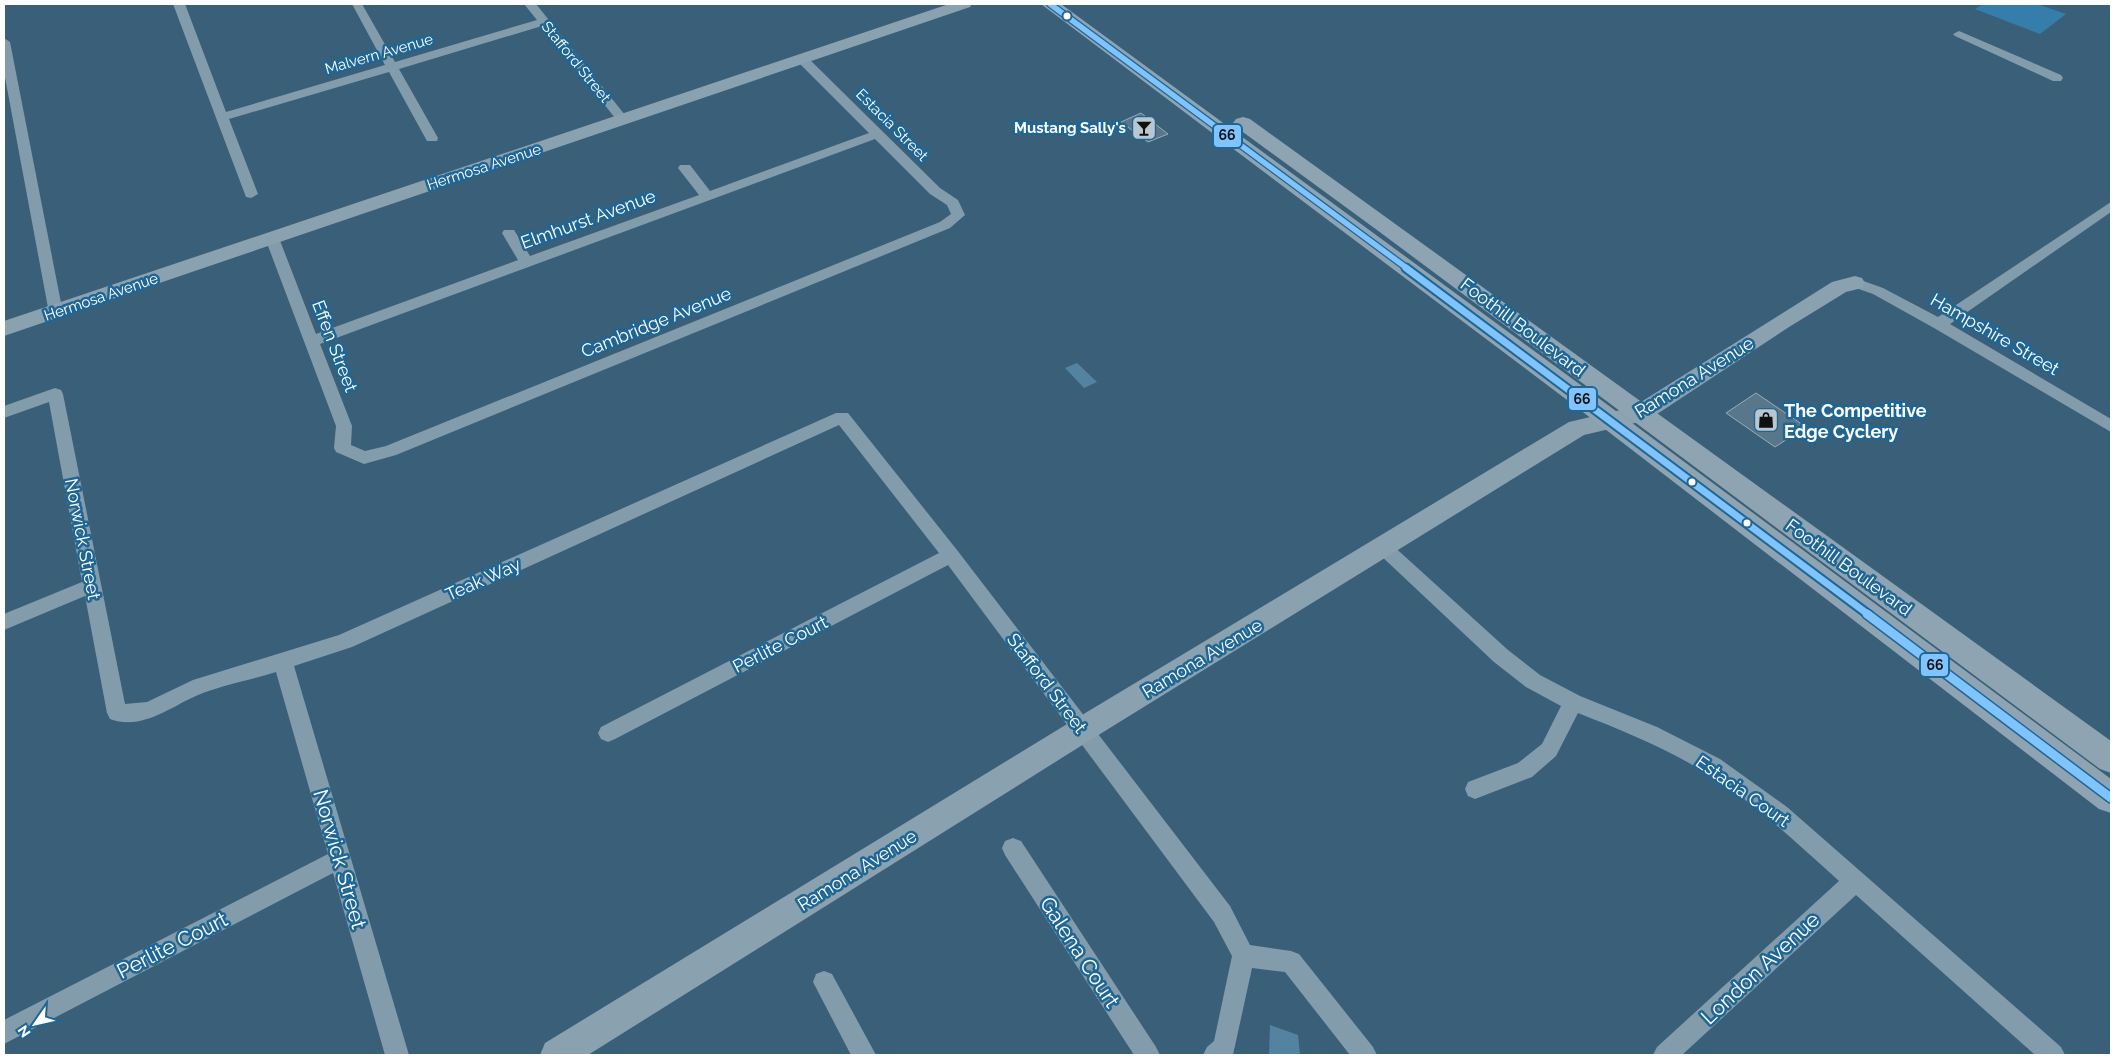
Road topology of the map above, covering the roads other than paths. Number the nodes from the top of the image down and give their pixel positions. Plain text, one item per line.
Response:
1 (179, 4) edge
2 (357, 4) edge
3 (530, 4) edge
4 (964, 4) edge
5 (1050, 4) edge
6 (1077, 4) edge
7 (544, 22) junction
8 (1959, 34) dead end
9 (4, 42) edge
10 (801, 58) junction
11 (394, 66) junction
12 (2057, 78) dead end
13 (7, 79) edge
14 (222, 117) junction
15 (623, 120) junction
16 (877, 134) junction
17 (432, 138) dead end
18 (685, 168) dead end
19 (251, 194) dead end
20 (708, 197) junction
21 (2111, 206) edge
22 (958, 215) joint
23 (509, 233) dead end
24 (272, 238) junction
25 (527, 263) junction
26 (1855, 283) joint
27 (56, 313) junction
28 (1939, 324) junction
29 (4, 329) edge
30 (313, 341) junction
31 (4, 412) edge
32 (842, 417) joint
33 (1627, 418) junction
34 (2111, 426) edge
35 (364, 458) joint
36 (1384, 548) junction
37 (951, 555) junction
38 (91, 586) junction
39 (4, 622) edge
40 (283, 662) junction
41 (1573, 702) junction
42 (117, 713) joint
43 (1082, 730) junction
44 (608, 733) dead end
45 (2111, 759) edge
46 (1475, 790) dead end
47 (2111, 798) edge
48 (1013, 848) dead end
49 (341, 858) junction
50 (1856, 880) junction
51 (1244, 956) junction
52 (824, 982) dead end
53 (4, 1032) edge
54 (397, 1055) edge
55 (557, 1055) edge
56 (864, 1055) edge
57 (1148, 1055) edge
58 (1215, 1055) edge
59 (1365, 1055) edge
60 (1665, 1055) edge
61 (2053, 1055) edge

1 - 14 street
2 - 11 street
3 - 7 street, Stafford Street
4 - 10 street, Hermosa Avenue
5 - 33 main road, Foothill Boulevard
6 - 33 main road, Foothill Boulevard
7 - 11 street, Malvern Avenue
7 - 15 street, Stafford Street
8 - 12 street
9 - 13 street
10 - 15 street, Hermosa Avenue
10 - 16 street, Estacia Street
11 - 14 street, Malvern Avenue
11 - 17 street
13 - 27 street
14 - 19 street
15 - 24 street, Hermosa Avenue
16 - 20 street, Elmhurst Avenue
16 - 22 street, Estacia Street
18 - 20 street
20 - 25 street, Elmhurst Avenue
21 - 28 street
22 - 35 street, Cambridge Avenue
23 - 25 street
24 - 27 street, Hermosa Avenue
24 - 30 street, Effen Street
25 - 30 street, Elmhurst Avenue
26 - 28 street, Hampshire Street
26 - 33 street, Ramona Avenue
27 - 29 street, Hermosa Avenue
28 - 34 street, Hampshire Street
30 - 35 street, Effen Street
31 - 38 street, Norwick Street
32 - 37 street, Stafford Street
32 - 40 street, Teak Way
33 - 36 street, Ramona Avenue
33 - 45 main road, Foothill Boulevard
33 - 47 main road, Foothill Boulevard
36 - 41 street, Estacia Court
36 - 43 street, Ramona Avenue
37 - 43 street, Stafford Street
37 - 44 street, Perlite Court
38 - 39 street
38 - 42 street, Norwick Street
40 - 42 street, Teak Way
40 - 49 street, Norwick Street
41 - 46 street
41 - 50 street, Estacia Court
43 - 51 street, Stafford Street
43 - 55 street, Ramona Avenue
48 - 57 street, Galena Court
49 - 53 street, Perlite Court
49 - 54 street, Norwick Street
50 - 60 street, London Avenue
50 - 61 street, Estacia Court
51 - 58 street
51 - 59 street
52 - 56 street

